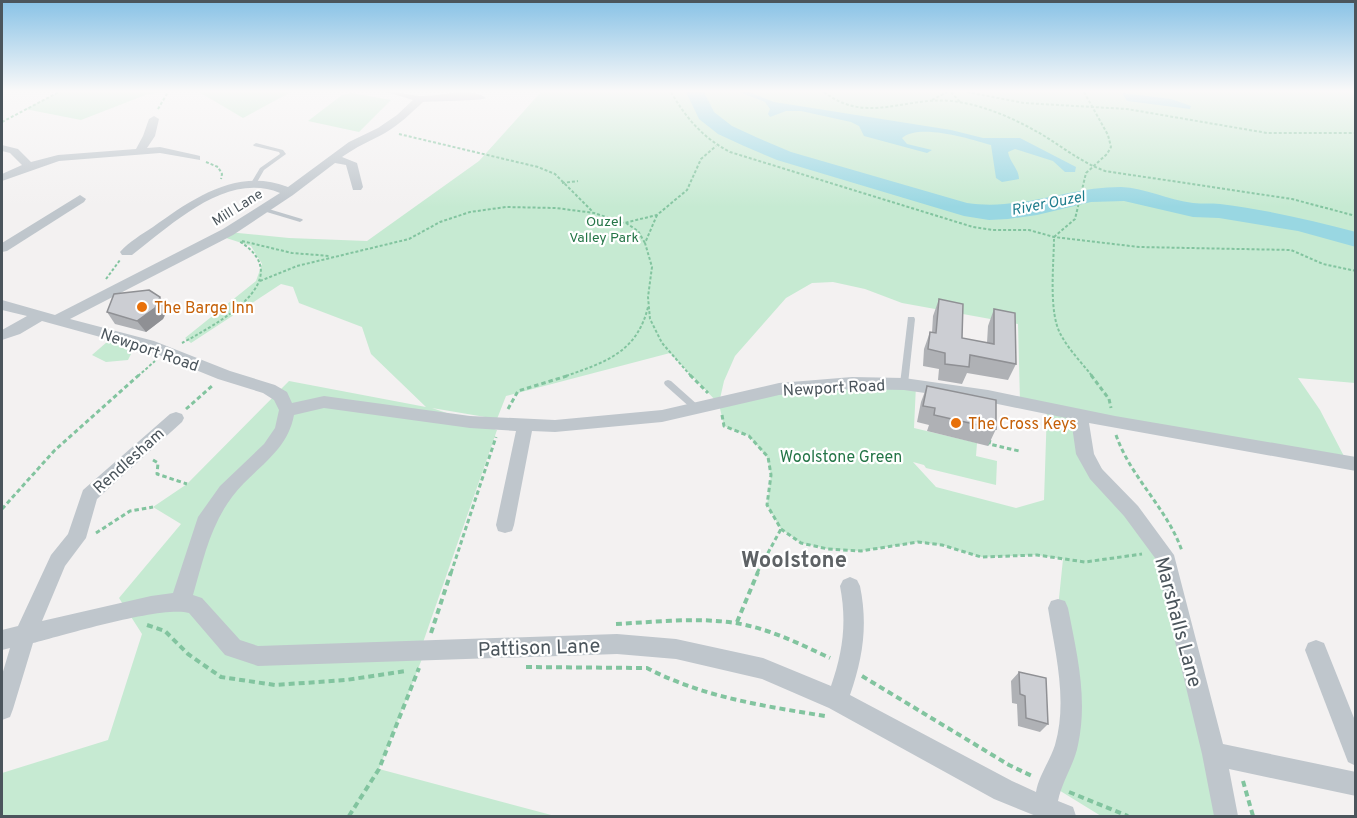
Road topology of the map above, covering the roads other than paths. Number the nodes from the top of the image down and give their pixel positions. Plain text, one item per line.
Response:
1 (151, 130) edge
2 (382, 130) edge
3 (256, 145) dead end
4 (3, 148) edge
5 (139, 152) junction
6 (196, 158) road end
7 (334, 159) junction
8 (29, 166) junction
9 (2, 178) edge
10 (254, 183) junction
11 (357, 187) dead end
12 (289, 192) junction
13 (80, 199) dead end
14 (262, 209) junction
15 (300, 220) dead end
16 (2, 248) edge
17 (127, 252) dead end
18 (2, 305) edge
19 (40, 315) junction
20 (911, 319) dead end
21 (56, 320) junction
22 (2, 335) edge
23 (668, 382) dead end
24 (904, 384) junction
25 (696, 408) junction
26 (286, 410) junction
27 (1079, 415) junction
28 (176, 418) road end
29 (525, 426) junction
30 (1356, 464) edge
31 (506, 525) dead end
32 (850, 586) dead end
33 (181, 601) junction
34 (1058, 608) dead end
35 (25, 635) junction
36 (2, 640) edge
37 (1316, 650) dead end
38 (2, 709) edge
39 (833, 709) junction
40 (1214, 754) junction
41 (1356, 754) edge
42 (1356, 784) edge
43 (1054, 812) edge
44 (1226, 816) edge

1 - 5 street
2 - 7 street, Mill Lane
3 - 10 lane
4 - 8 street
5 - 6 street
5 - 8 street
7 - 11 street
7 - 12 street, Mill Lane
8 - 9 street
10 - 12 street
10 - 17 street
12 - 14 street, Mill Lane
13 - 16 street
14 - 15 lane
14 - 21 street, Mill Lane
18 - 19 street, Newport Road
19 - 21 street, Newport Road
19 - 22 street
20 - 24 lane
21 - 26 street, Newport Road
23 - 25 lane
24 - 25 street, Newport Road
24 - 27 street, Newport Road
25 - 29 street, Newport Road
26 - 29 street, Newport Road
26 - 33 street
27 - 30 street, Newport Road
27 - 40 street, Marshalls Lane
28 - 35 street, Rendlesham
29 - 31 street
32 - 39 street
33 - 35 street
33 - 39 street, Pattison Lane
34 - 43 street
35 - 36 street
35 - 38 street, Rendlesham
37 - 41 street
39 - 43 street, Pattison Lane
40 - 42 street
40 - 44 street, Marshalls Lane

